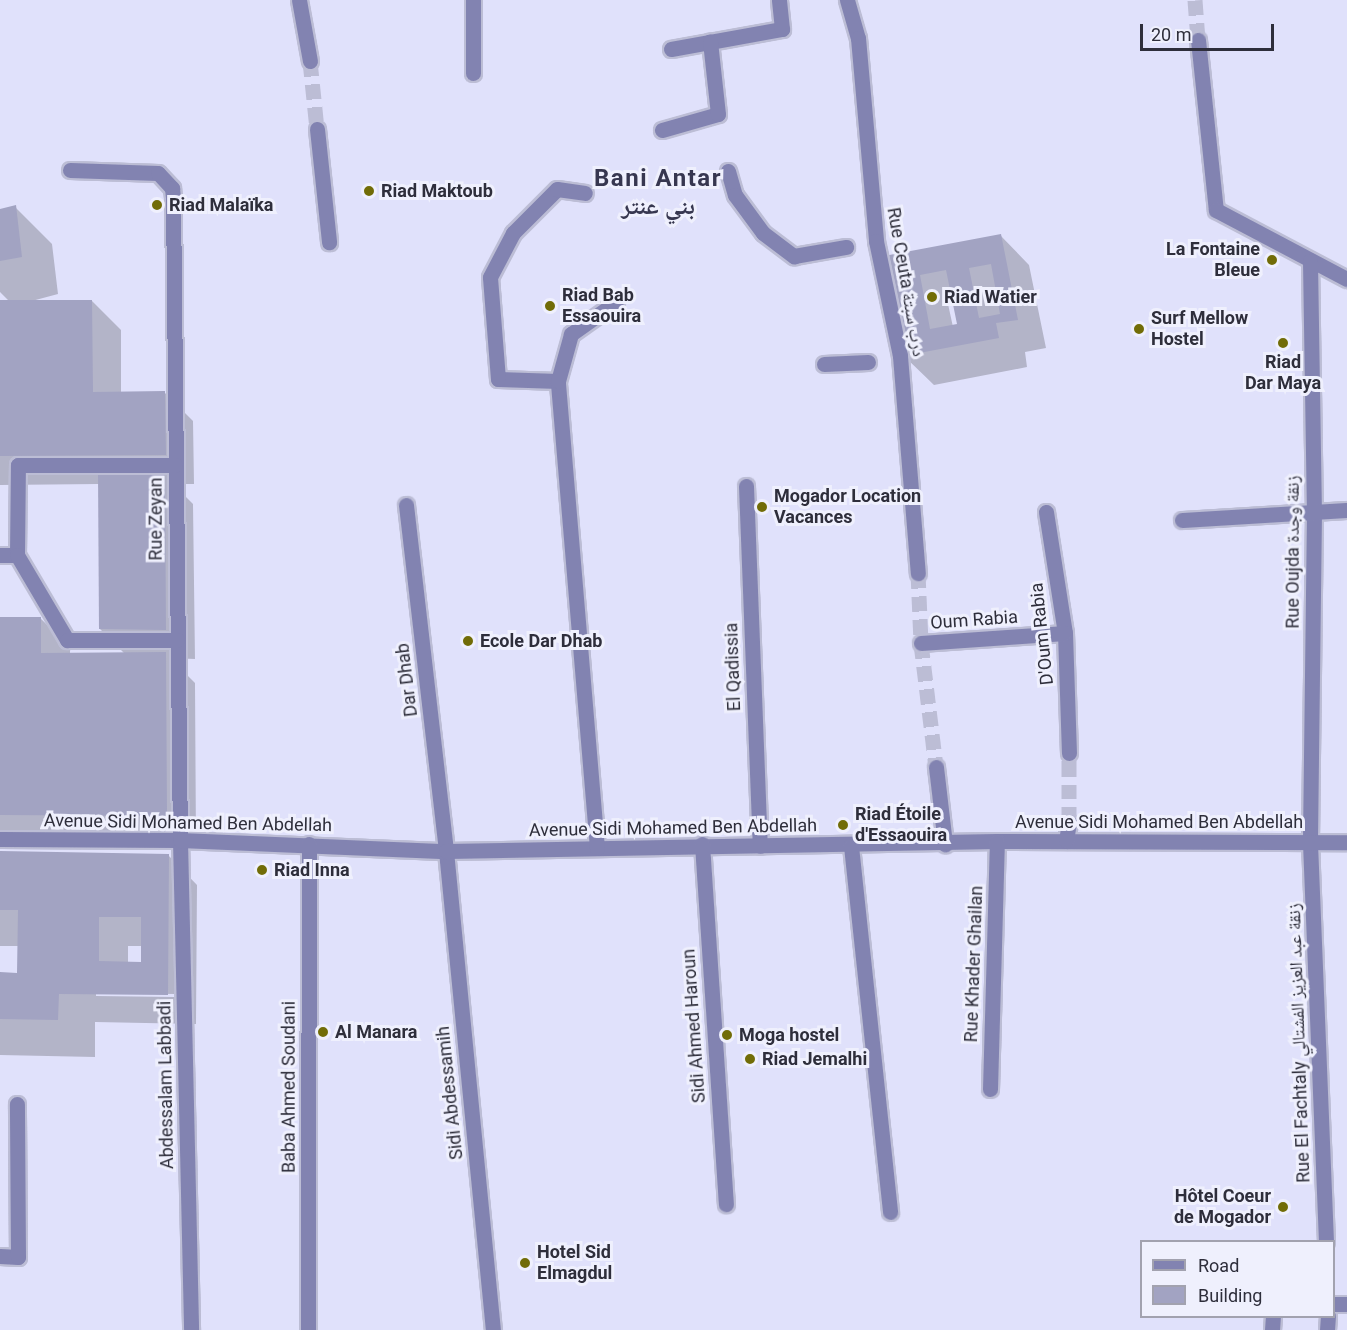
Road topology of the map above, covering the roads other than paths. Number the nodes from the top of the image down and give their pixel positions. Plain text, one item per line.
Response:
1 (299, 0) edge
2 (473, 0) edge
3 (779, 0) edge
4 (847, 0) edge
5 (1198, 40) tunnel mouth
6 (710, 41) junction
7 (671, 49) dead end
8 (310, 61) tunnel mouth
9 (473, 73) dead end
10 (317, 129) tunnel mouth
11 (662, 130) dead end
12 (70, 170) dead end
13 (728, 171) dead end
14 (585, 193) dead end
15 (329, 242) dead end
16 (846, 247) dead end
17 (1310, 261) junction
18 (1347, 279) edge
19 (616, 302) dead end
20 (868, 362) dead end
21 (824, 364) dead end
22 (558, 381) junction
23 (176, 465) junction
24 (746, 486) dead end
25 (406, 505) dead end
26 (1347, 510) edge
27 (1046, 512) dead end
28 (1314, 512) junction
29 (1182, 520) dead end
30 (0, 555) edge
31 (17, 555) junction
32 (918, 573) tunnel mouth
33 (1065, 633) junction
34 (177, 640) junction
35 (921, 643) dead end
36 (1070, 753) tunnel mouth
37 (936, 767) tunnel mouth
38 (1069, 822) tunnel mouth
39 (0, 839) edge
40 (180, 840) junction
41 (997, 841) junction
42 (1066, 841) junction
43 (1347, 842) edge
44 (1310, 843) junction
45 (309, 844) junction
46 (702, 844) junction
47 (945, 844) junction
48 (760, 846) junction
49 (851, 846) junction
50 (597, 848) junction
51 (446, 851) junction
52 (990, 1089) dead end
53 (17, 1104) dead end
54 (726, 1204) dead end
55 (890, 1212) dead end
56 (1326, 1240) edge
57 (0, 1256) edge
58 (191, 1330) edge
59 (308, 1330) edge
60 (493, 1330) edge

1 - 8 street
2 - 9 street
3 - 6 street
4 - 32 street, Rue Ceuta درب سبتة
5 - 17 street
6 - 7 street
6 - 11 street
10 - 15 street
12 - 23 street, Rue Zeyan
13 - 16 street
14 - 22 street
17 - 18 street
17 - 28 street, Rue Oujda زنقة وجدة
19 - 22 street
20 - 21 street
22 - 50 street
23 - 31 street
23 - 34 street, Rue Zeyan
24 - 48 street, El Qadissia
25 - 51 street, Dar Dhab
26 - 28 street
27 - 33 street, D'Oum Rabia
28 - 29 street
28 - 44 street, Rue Oujda زنقة وجدة
30 - 31 street
31 - 34 street
33 - 35 street, Oum Rabia
33 - 36 street, D'Oum Rabia
34 - 40 street, Rue Zeyan
37 - 47 street
38 - 42 street
39 - 40 street, Avenue Sidi Mohamed Ben Abdellah
40 - 45 street, Avenue Sidi Mohamed Ben Abdellah
40 - 58 street, Abdessalam Labbadi
41 - 42 street, Avenue Sidi Mohamed Ben Abdellah
41 - 47 street, Avenue Sidi Mohamed Ben Abdellah
41 - 52 street, Rue Khader Ghailan
42 - 44 street, Avenue Sidi Mohamed Ben Abdellah
43 - 44 street, Avenue Sidi Mohamed Ben Abdellah
44 - 56 street, Rue El Fachtaly زنقة عبد العزيز الفشتالي
45 - 51 street, Avenue Sidi Mohamed Ben Abdellah
45 - 59 street, Baba Ahmed Soudani
46 - 48 street, Avenue Sidi Mohamed Ben Abdellah
46 - 50 street, Avenue Sidi Mohamed Ben Abdellah
46 - 54 street, Sidi Ahmed Haroun
47 - 49 street, Avenue Sidi Mohamed Ben Abdellah
48 - 49 street, Avenue Sidi Mohamed Ben Abdellah
49 - 55 street
50 - 51 street, Avenue Sidi Mohamed Ben Abdellah
51 - 60 street, Sidi Abdessamih
53 - 57 street

